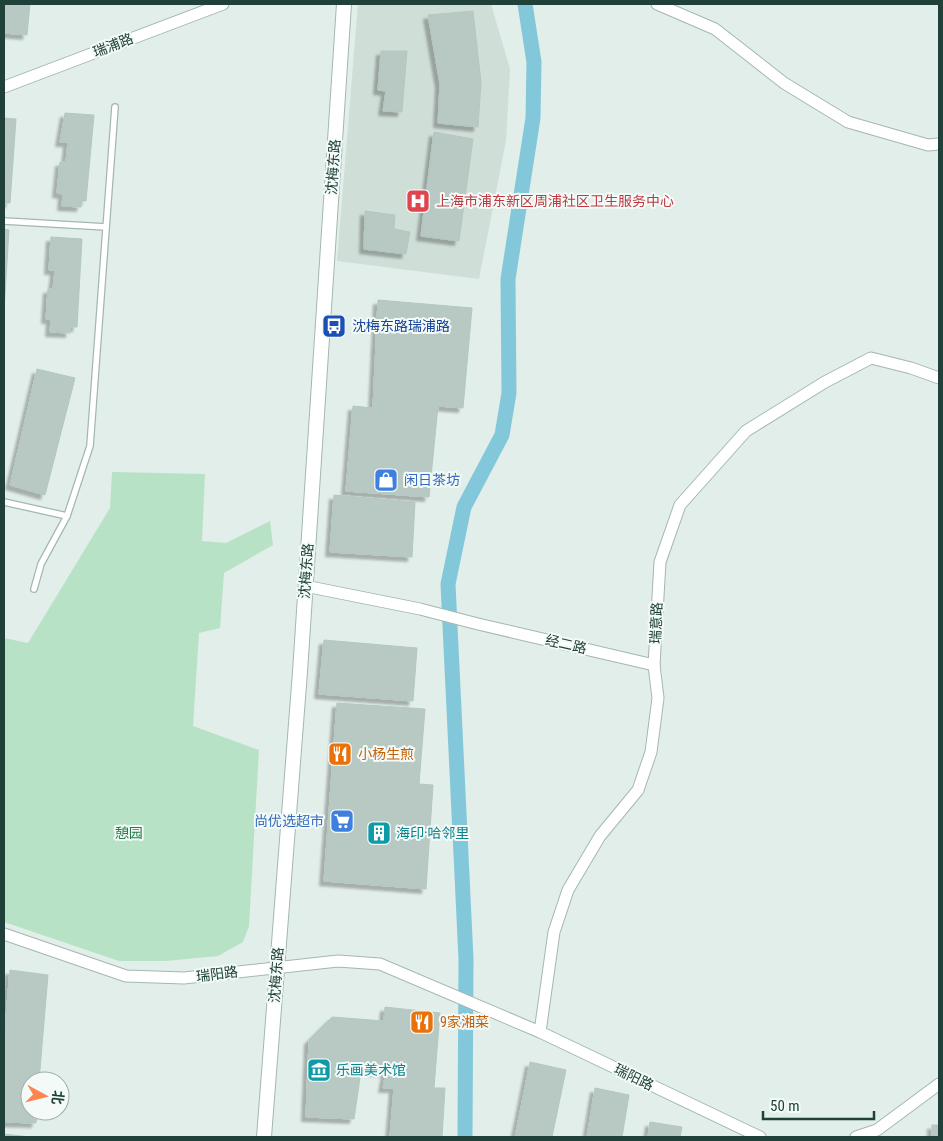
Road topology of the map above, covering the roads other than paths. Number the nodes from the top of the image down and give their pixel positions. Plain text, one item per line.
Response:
1 (223, 4) edge
2 (344, 4) edge
3 (657, 4) edge
4 (4, 87) edge
5 (115, 107) dead end
6 (939, 144) edge
7 (4, 221) edge
8 (106, 226) junction
9 (939, 378) edge
10 (4, 502) edge
11 (67, 516) junction
12 (305, 586) junction
13 (34, 589) dead end
14 (654, 664) junction
15 (4, 934) edge
16 (277, 967) junction
17 (540, 1032) junction
18 (939, 1084) edge
19 (264, 1137) edge
20 (760, 1137) edge
21 (856, 1137) edge

1 - 4 street, 瑞浦路
2 - 12 street, 沈梅东路
3 - 6 street
5 - 8 lane
7 - 8 lane
8 - 11 lane
9 - 14 street, 瑞意路
10 - 11 lane
11 - 13 lane
12 - 14 street, 经二路
12 - 16 street, 沈梅东路
14 - 17 street, 瑞意路
15 - 16 street, 瑞阳路
16 - 17 street, 瑞阳路
16 - 19 street, 沈梅东路
17 - 20 street, 瑞阳路
18 - 21 street

